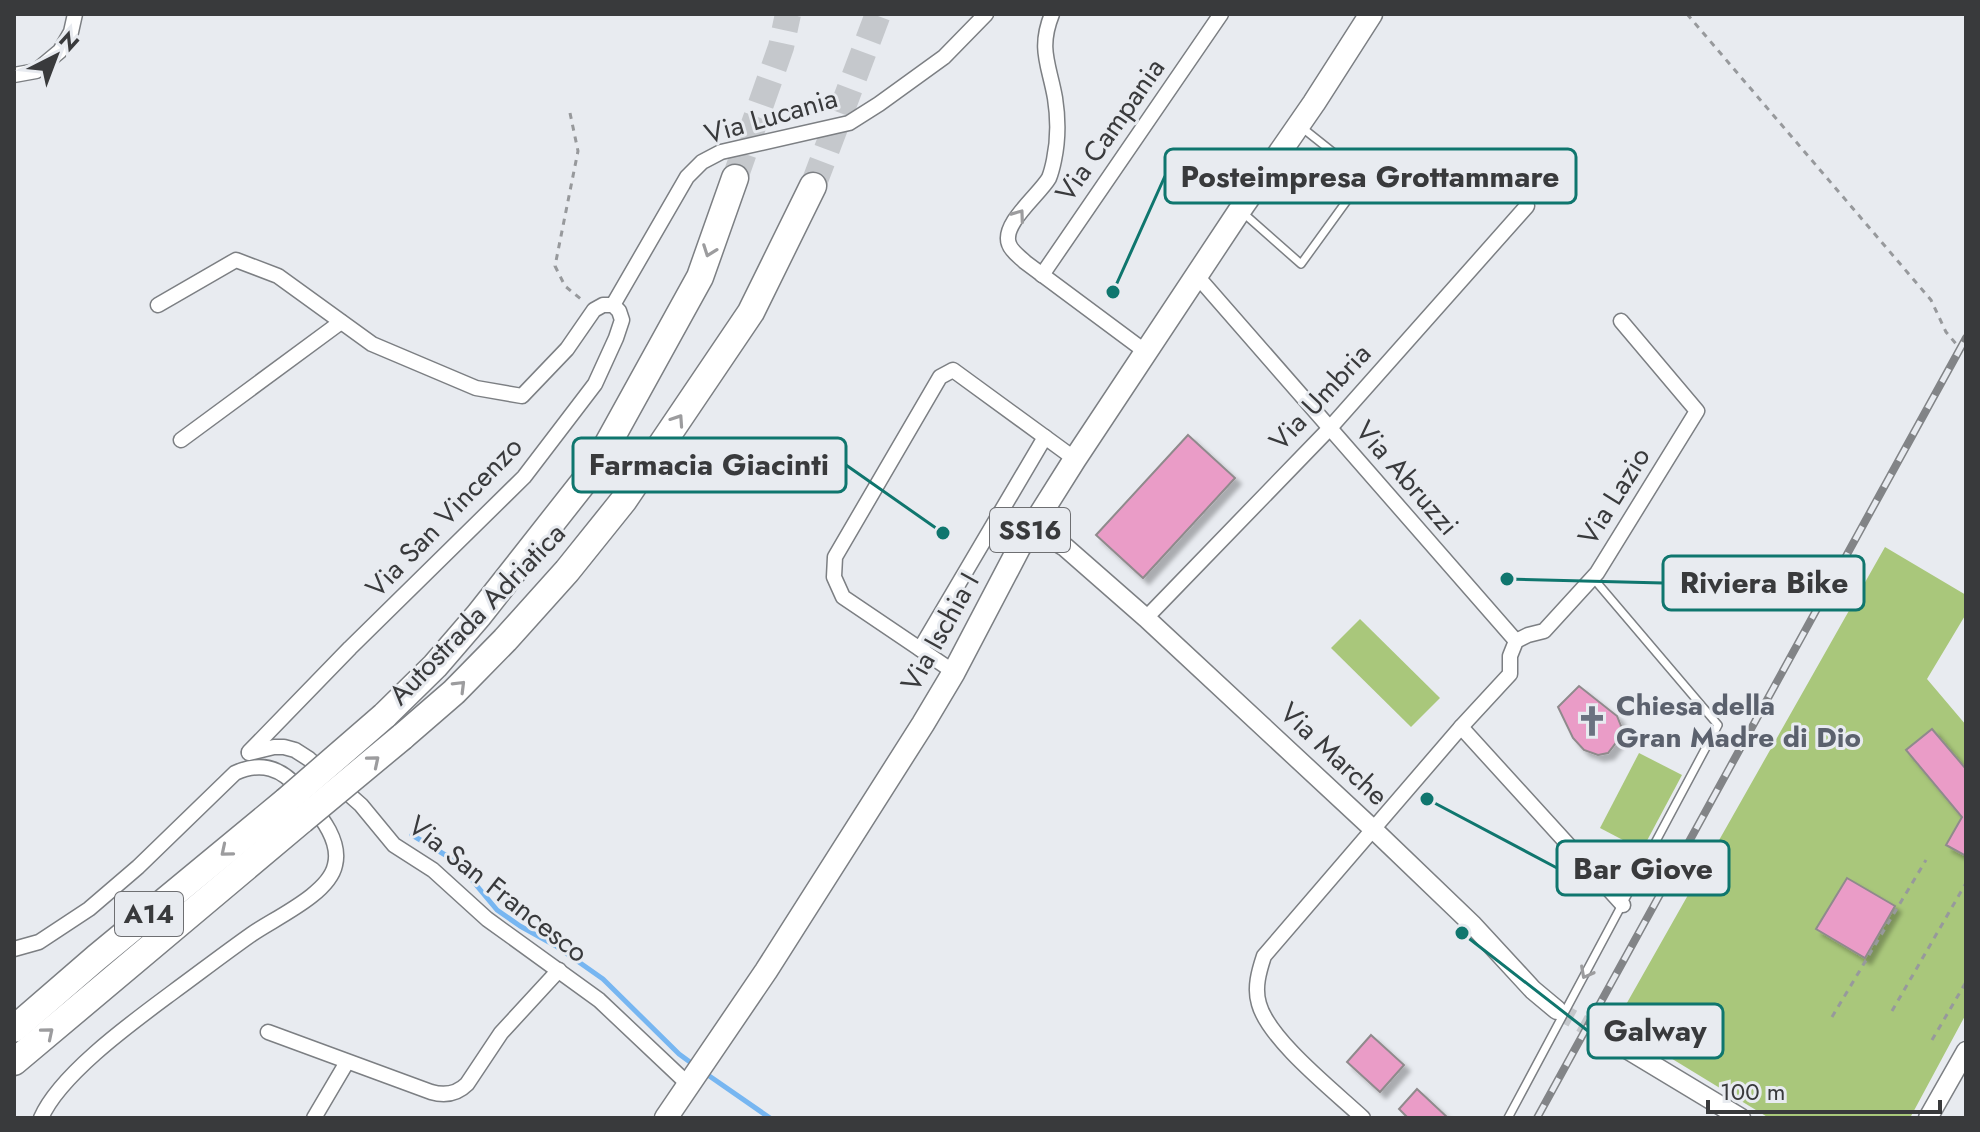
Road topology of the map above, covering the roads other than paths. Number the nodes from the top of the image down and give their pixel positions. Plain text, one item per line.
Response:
1 (75, 14) edge
2 (986, 14) edge
3 (1052, 14) edge
4 (1221, 14) edge
5 (1371, 14) edge
6 (14, 75) edge
7 (1299, 125) junction
8 (735, 178) tunnel mouth
9 (813, 186) tunnel mouth
10 (1527, 206) dead end
11 (1240, 210) junction
12 (1042, 275) junction
13 (1197, 276) junction
14 (158, 305) dead end
15 (613, 305) junction
16 (1621, 321) dead end
17 (341, 322) junction
18 (1146, 352) junction
19 (1329, 429) junction
20 (1045, 437) junction
21 (181, 440) dead end
22 (1075, 459) junction
23 (1037, 520) junction
24 (1593, 578) junction
25 (1146, 618) junction
26 (1516, 641) junction
27 (920, 649) junction
28 (954, 672) junction
29 (1461, 727) junction
30 (249, 752) junction
31 (235, 773) junction
32 (294, 810) junction
33 (1374, 830) junction
34 (1623, 905) junction
35 (14, 949) edge
36 (559, 970) junction
37 (1557, 1010) tunnel mouth
38 (14, 1029) edge
39 (268, 1032) dead end
40 (1610, 1039) tunnel mouth
41 (1966, 1051) edge
42 (14, 1062) edge
43 (347, 1062) junction
44 (692, 1081) junction
45 (41, 1118) edge
46 (314, 1118) edge
47 (666, 1118) edge
48 (1363, 1118) edge
49 (1508, 1118) edge
50 (1741, 1118) edge
51 (1928, 1118) edge

1 - 6 street
2 - 15 street, Via Lucania
12 -> 3 street
4 - 12 street, Via Campania
5 - 7 main road, Via Ischia I / SS16
7 - 11 main road, Via Ischia I / SS16
7 - 11 lane
8 -> 32 highway, Autostrada Adriatica / A14, bridge
32 -> 9 highway, Autostrada Adriatica / A14, bridge
10 - 19 street, Via Umbria
11 - 13 main road, Via Ischia I / SS16
12 - 18 street
13 - 18 main road, Via Ischia I / SS16
13 - 19 street, Via Abruzzi
14 - 17 street, Via San Vincenzo
15 - 17 street, Via San Vincenzo
15 - 30 street, Via San Vincenzo
16 - 24 street, Via Lazio
17 - 21 street
18 - 22 main road, Via Ischia I / SS16
19 - 25 street, Via Umbria
19 - 26 street, Via Abruzzi
20 - 22 street
20 - 27 street
20 - 27 street
22 - 23 main road, Via Ischia I / SS16
23 - 25 street, Via Marche
23 - 28 main road, Via Ischia I / SS16
24 - 26 street, Via Lazio
24 - 34 lane
25 - 33 street, Via Marche
26 - 29 street
27 - 28 street
28 - 44 main road, Via Ischia I / SS16
29 - 33 street
29 - 34 street
30 - 31 street
30 - 36 street, Via San Francesco
31 - 35 street
31 - 45 street
32 -> 38 highway, Autostrada Adriatica / A14
42 -> 32 highway, Autostrada Adriatica / A14
33 - 37 street, Via Marche
33 - 48 street
34 -> 49 lane
36 - 43 street
36 - 44 street, Via San Francesco
39 - 43 street
40 - 50 street
41 - 51 street
43 - 46 street
44 - 47 main road, Via Ischia I / SS16

